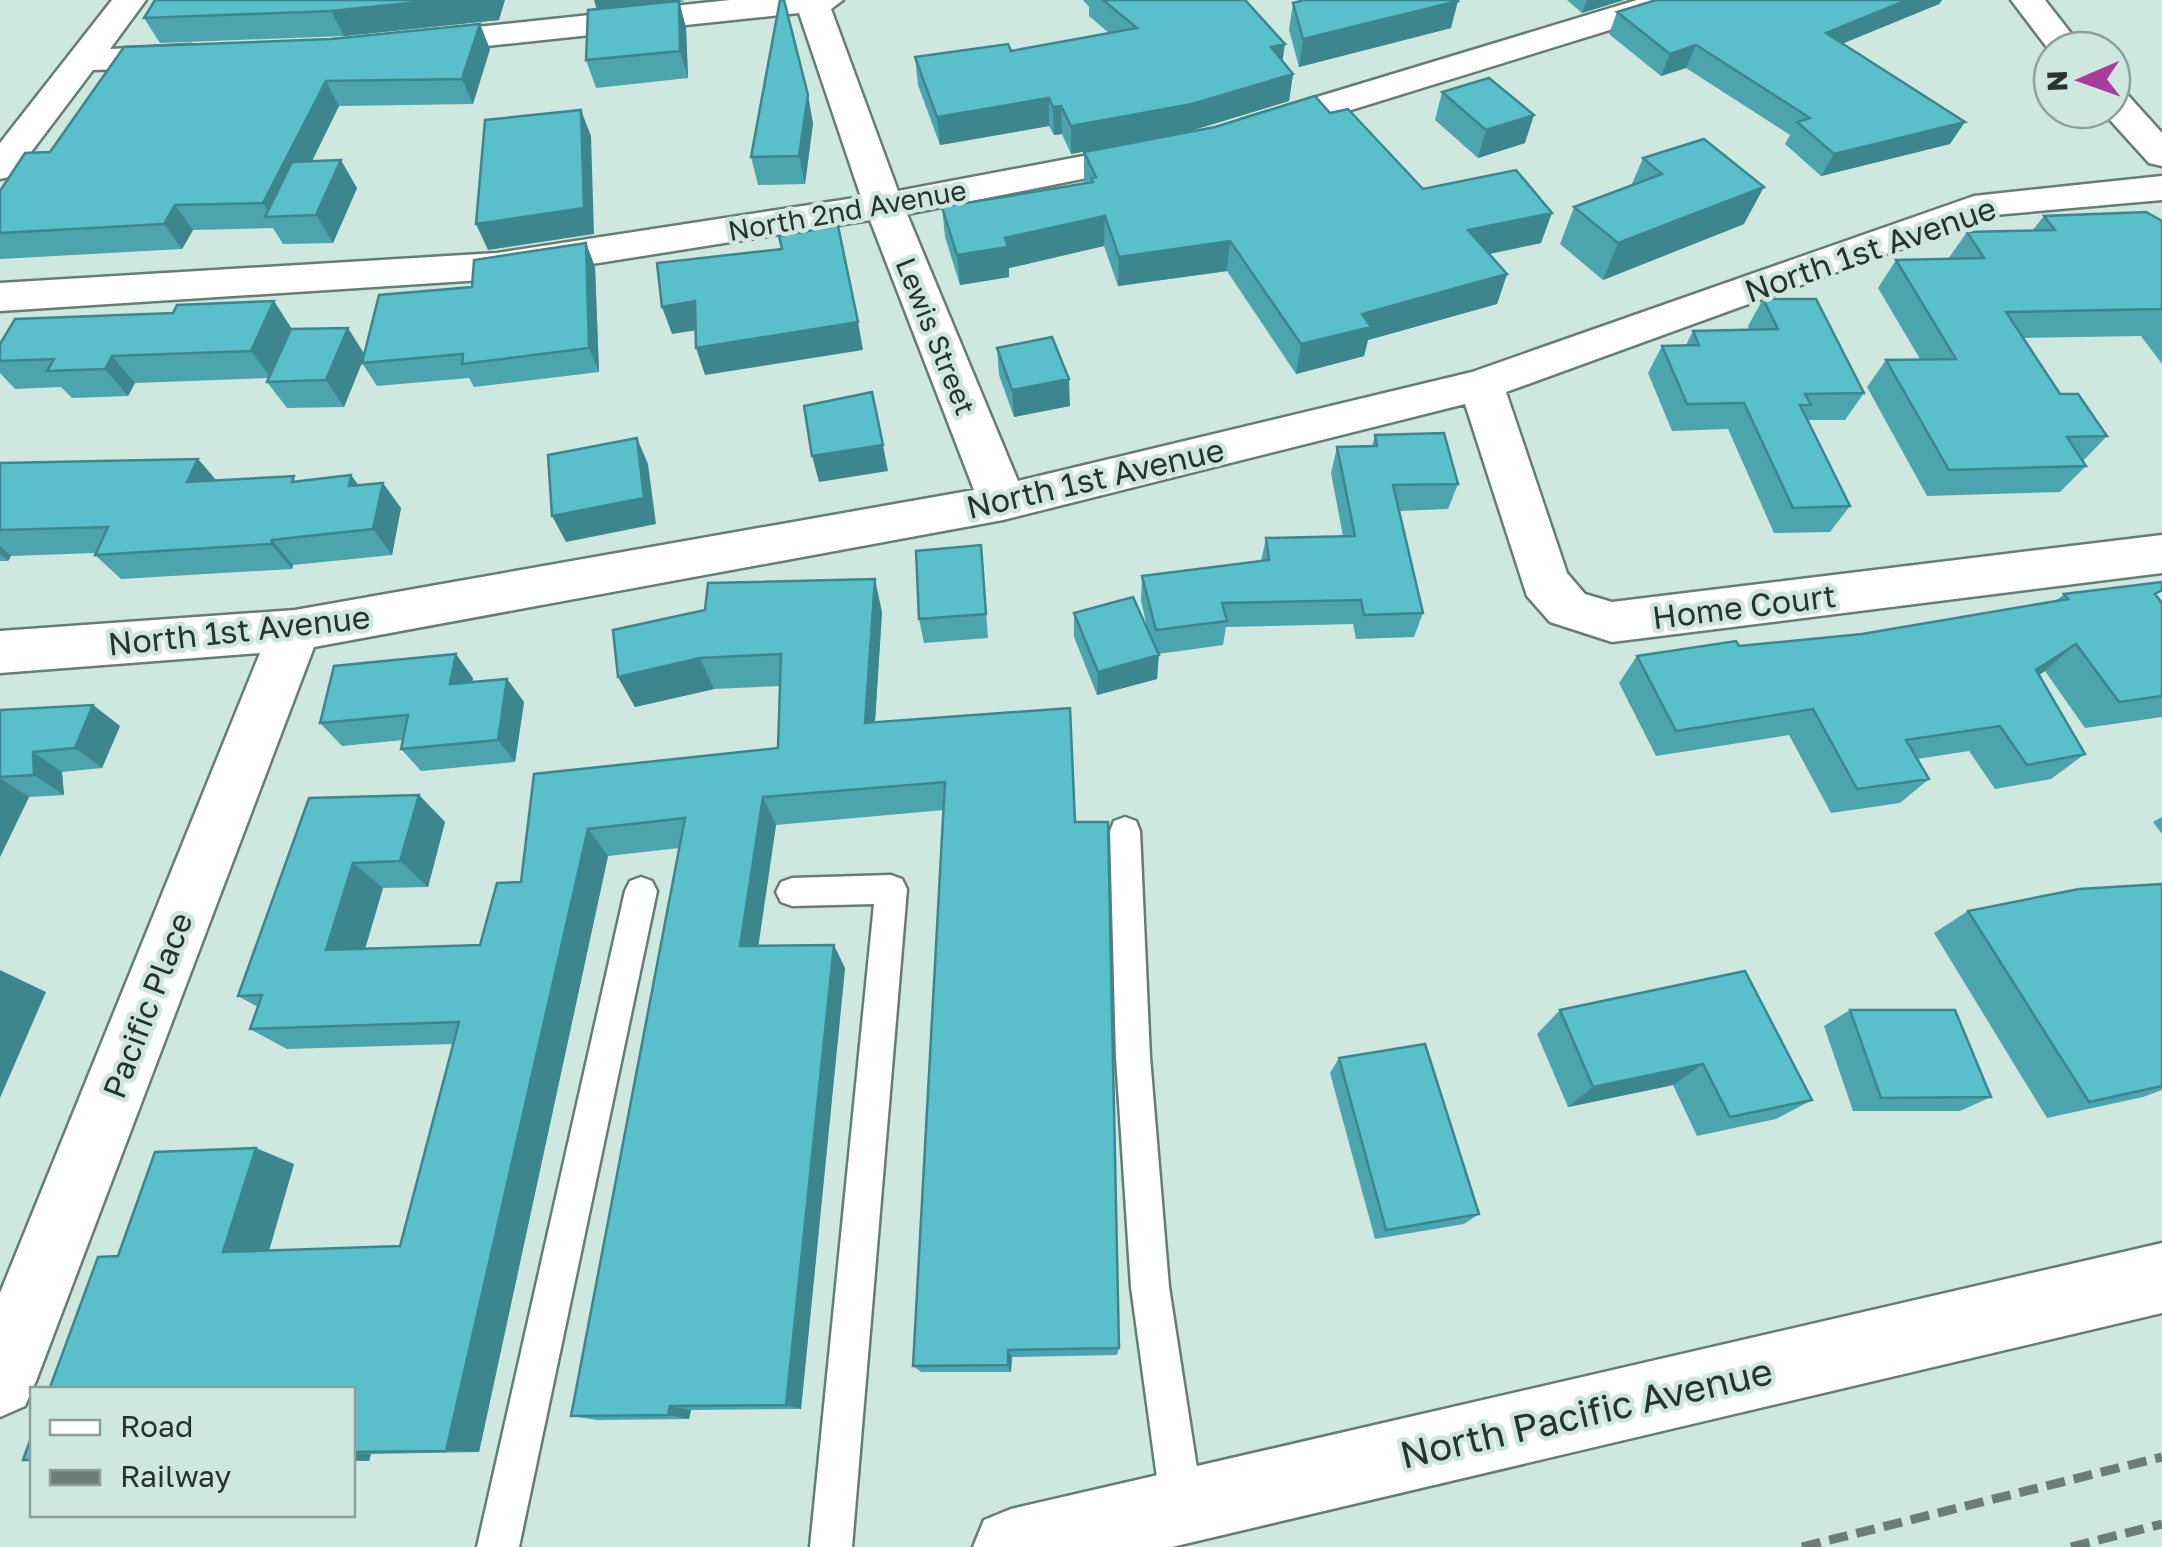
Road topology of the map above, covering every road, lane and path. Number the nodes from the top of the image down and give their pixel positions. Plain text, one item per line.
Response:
1 (129, 0) edge
2 (1672, 0) edge
3 (1996, 0) edge
4 (816, 1) edge
5 (2048, 26) edge
6 (383, 46) edge
7 (225, 55) edge
8 (86, 60) junction
9 (2132, 122) edge
10 (2162, 155) edge
11 (0, 168) edge
12 (2162, 188) edge
13 (884, 206) junction
14 (0, 297) edge
15 (1482, 385) junction
16 (1003, 502) junction
17 (2162, 554) edge
18 (295, 630) junction
19 (0, 652) edge
20 (1124, 831) dead end
21 (641, 891) dead end
22 (792, 892) dead end
23 (2162, 1278) edge
24 (0, 1380) edge
25 (1182, 1507) junction
26 (498, 1547) edge
27 (831, 1547) edge
28 (1011, 1547) edge

1 - 8 street
2 - 13 street, North 2nd Avenue
3 - 5 street
4 - 6 street
4 - 13 street, Lewis Street
7 - 8 street
8 - 11 street
9 - 10 street
12 - 15 street, North 1st Avenue
13 - 14 street, North 2nd Avenue
13 - 16 street, Lewis Street
15 - 16 street, North 1st Avenue
15 - 17 street, Home Court
16 - 18 street, North 1st Avenue
18 - 19 street, North 1st Avenue
18 - 24 street, Pacific Place
20 - 25 lane
21 - 26 lane
22 - 27 lane
23 - 25 street, North Pacific Avenue
25 - 28 street, North Pacific Avenue

